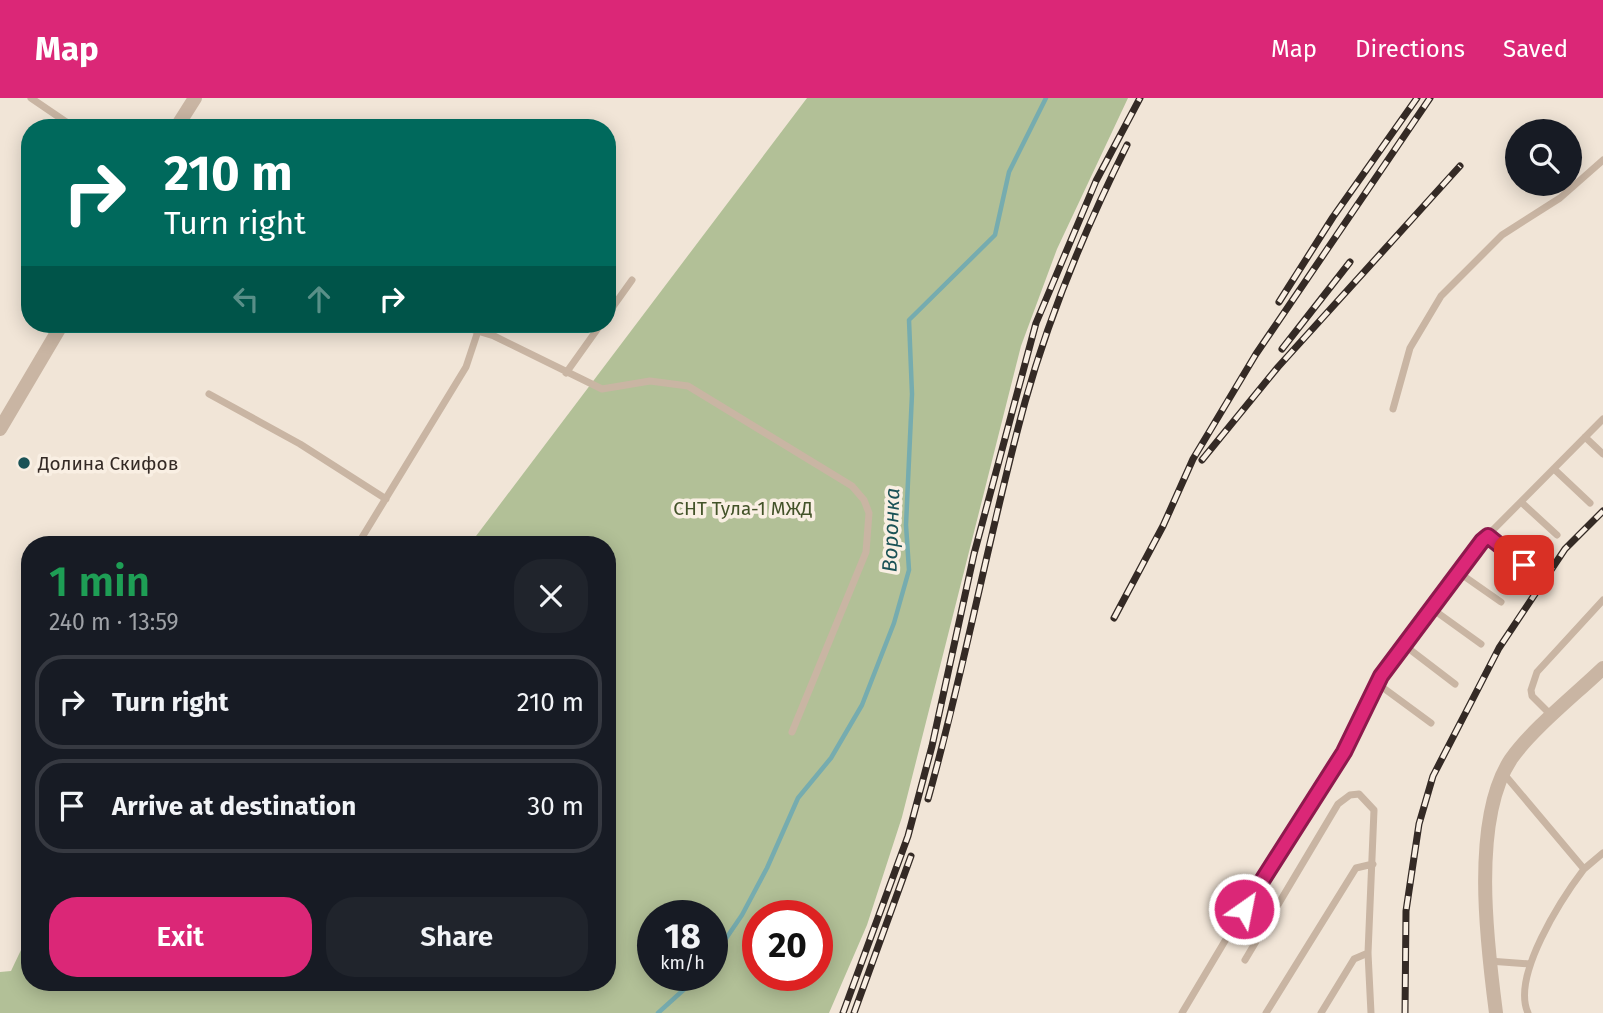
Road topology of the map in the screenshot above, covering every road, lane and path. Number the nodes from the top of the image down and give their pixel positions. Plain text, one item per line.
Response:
1 (31, 98) edge
2 (195, 98) edge
3 (62, 119) edge
4 (182, 119) edge
5 (1603, 160) edge
6 (632, 280) dead end
7 (616, 302) edge
8 (57, 333) edge
9 (477, 333) edge
10 (484, 333) edge
11 (595, 333) edge
12 (566, 373) junction
13 (209, 394) dead end
14 (1393, 408) dead end
15 (1603, 419) edge
16 (0, 429) edge
17 (1586, 437) junction
18 (1603, 454) edge
19 (1554, 468) junction
20 (386, 499) junction
21 (1521, 502) junction
22 (1590, 503) dead end
23 (1557, 534) dead end
24 (363, 536) edge
25 (1488, 536) junction
26 (1524, 565) dead end
27 (1458, 572) junction
28 (1603, 600) edge
29 (1501, 602) dead end
30 (1431, 608) junction
31 (1481, 644) dead end
32 (1404, 645) junction
33 (1603, 668) edge
34 (1378, 684) junction
35 (1455, 684) dead end
36 (1552, 717) junction
37 (1431, 723) dead end
38 (792, 732) dead end
39 (1504, 774) junction
40 (1603, 852) edge
41 (1373, 864) junction
42 (1584, 869) junction
43 (1368, 953) junction
44 (1245, 960) dead end
45 (1489, 961) junction
46 (1530, 964) junction
47 (1182, 1013) edge
48 (1266, 1013) edge
49 (1321, 1013) edge
50 (1371, 1013) edge
51 (1496, 1013) edge
52 (1528, 1013) edge

1 - 3 lane
2 - 4 street
5 - 14 lane
6 - 7 lane
8 - 16 street
9 - 20 lane
10 - 12 lane
11 - 12 lane
12 - 38 lane
13 - 20 lane
15 - 17 lane
17 - 18 lane
17 - 19 lane
19 - 21 lane
19 - 22 lane
20 - 24 lane
21 - 23 lane
21 - 25 lane
25 - 26 lane
25 - 27 lane
27 - 29 lane
27 - 30 lane
28 - 36 lane
30 - 31 lane
30 - 32 lane
32 - 34 lane
32 - 35 lane
33 - 36 street
34 - 37 lane
34 - 47 lane
36 - 39 street
39 - 42 lane
39 - 45 street
40 - 42 lane
41 - 43 lane
41 - 44 lane
41 - 48 lane
42 - 46 lane
43 - 49 lane
43 - 50 lane
45 - 46 lane
45 - 51 street
46 - 52 lane

